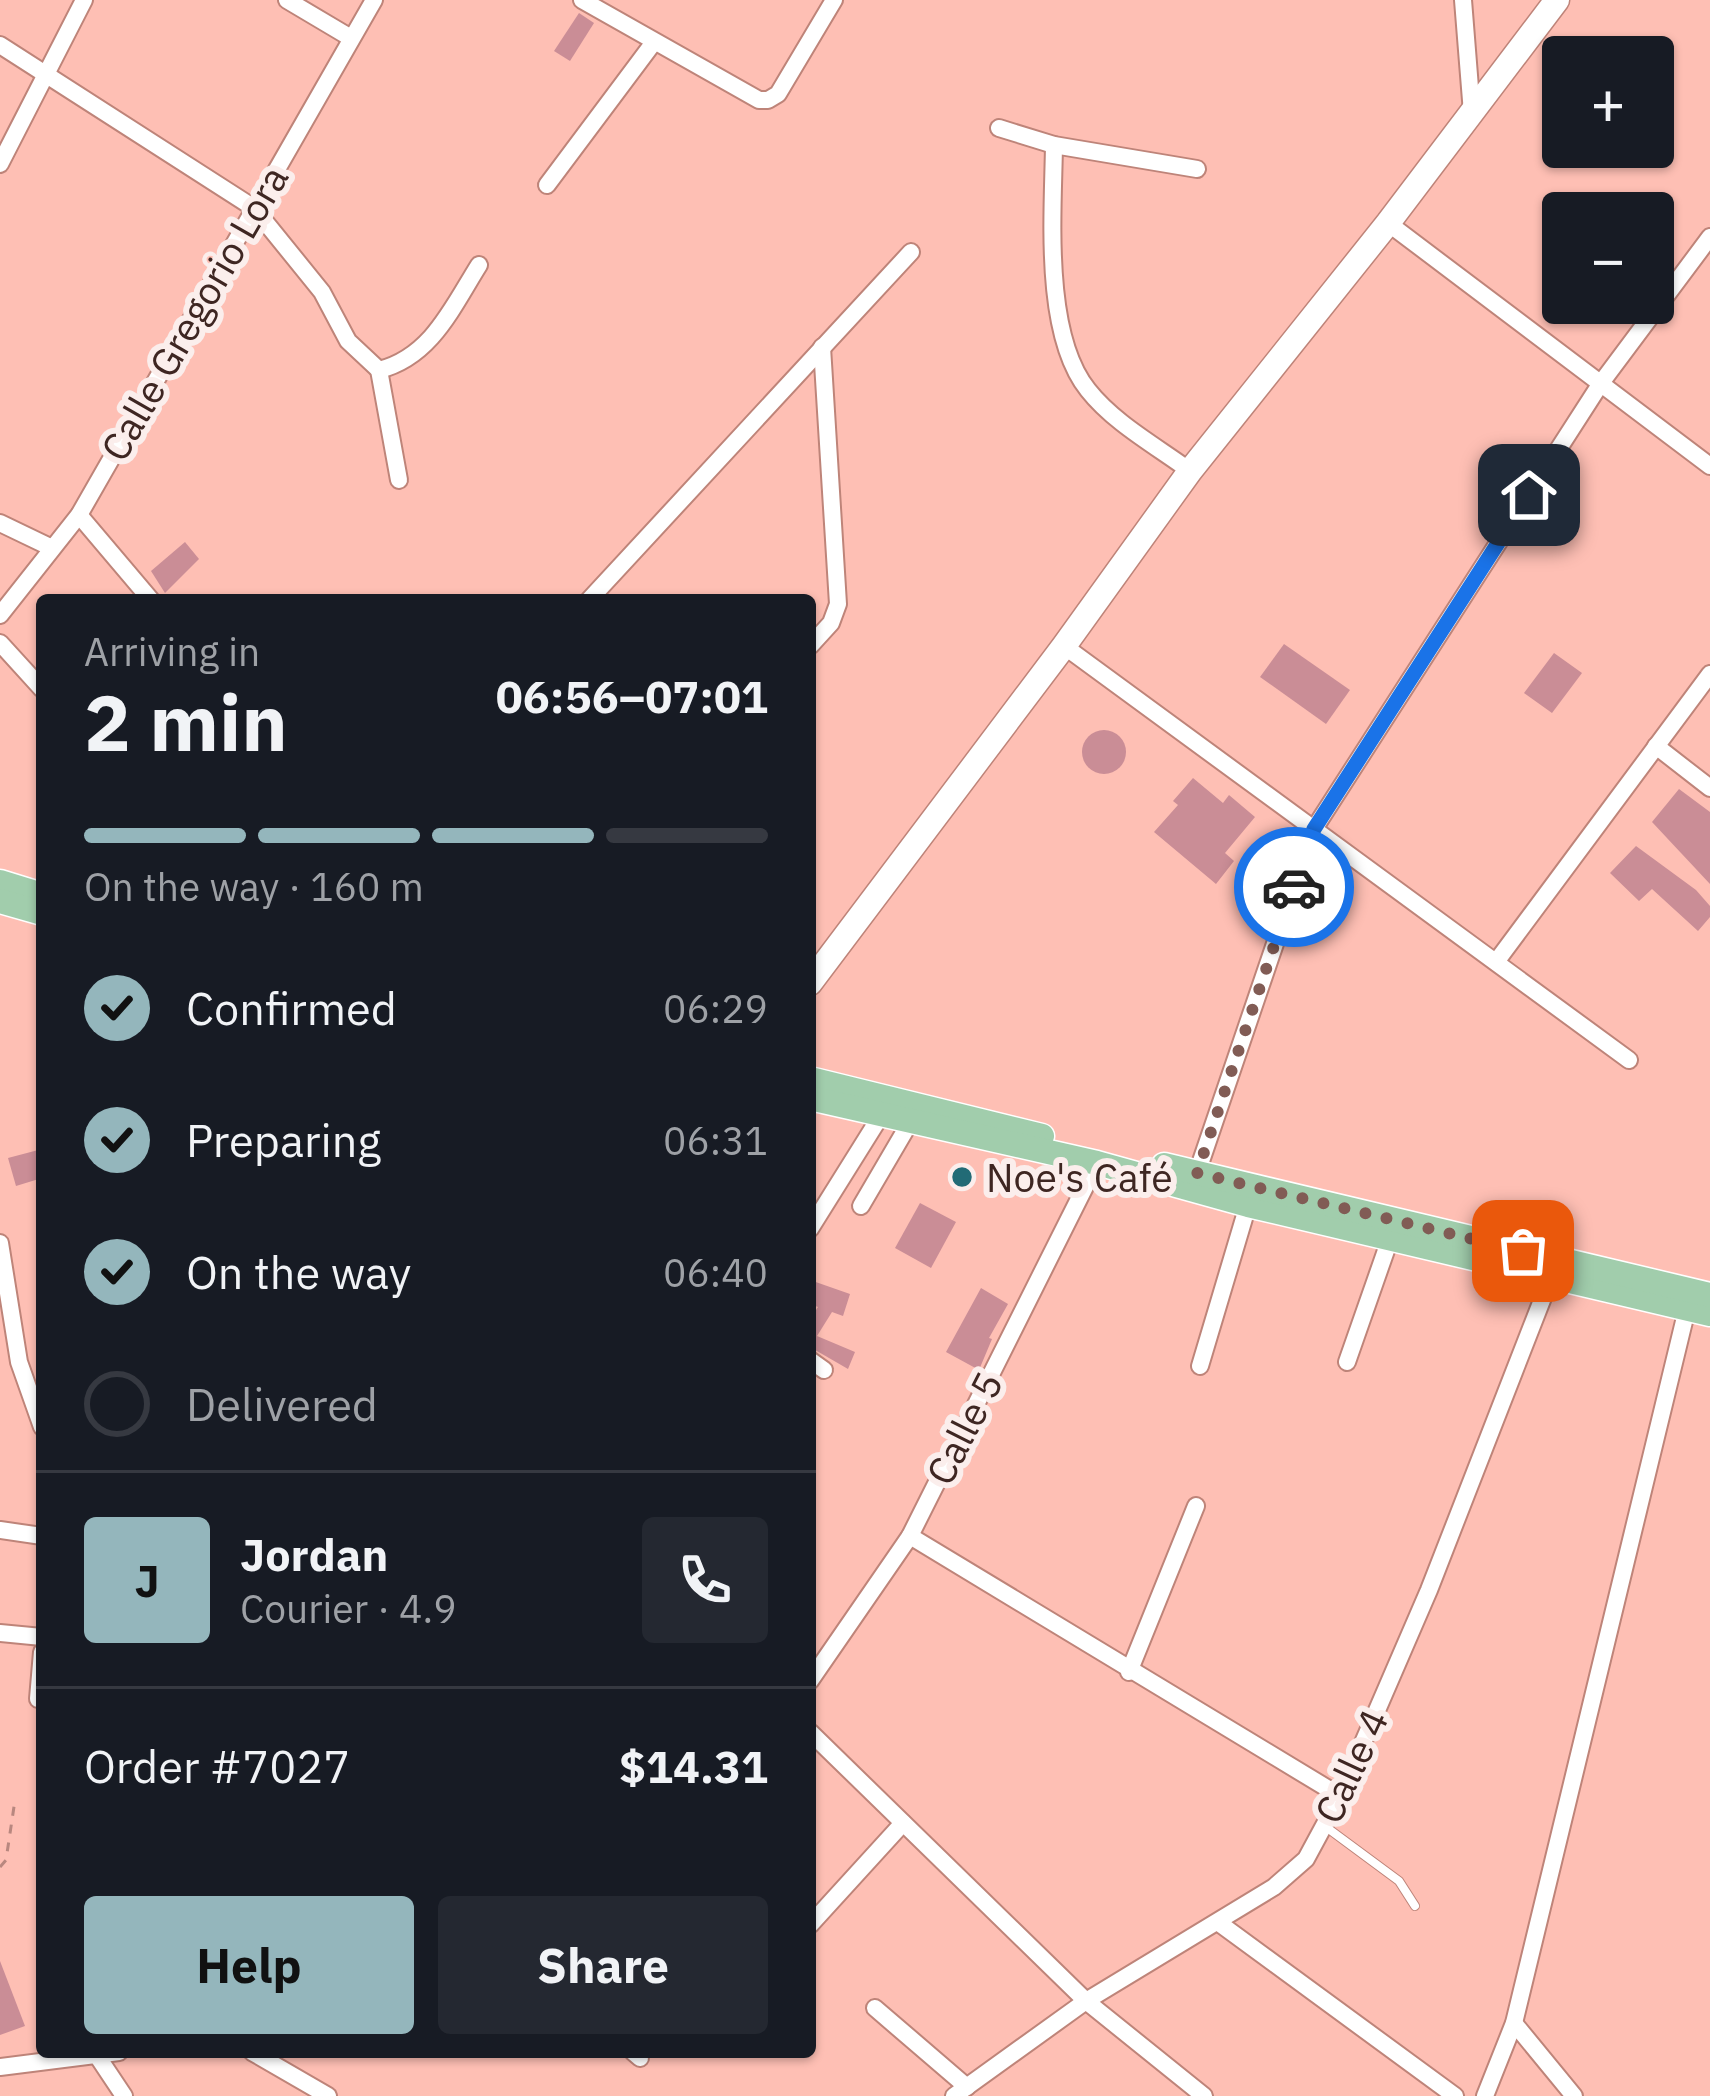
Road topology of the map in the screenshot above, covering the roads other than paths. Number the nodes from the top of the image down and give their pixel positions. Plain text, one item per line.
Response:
1 (85, 0) edge
2 (287, 0) edge
3 (374, 0) edge
4 (582, 0) edge
5 (834, 0) edge
6 (1463, 0) edge
7 (1557, 0) edge
8 (351, 38) junction
9 (654, 42) junction
10 (0, 45) edge
11 (47, 76) junction
12 (1472, 114) junction
13 (999, 128) dead end
14 (1054, 146) junction
15 (0, 164) edge
16 (1197, 170) dead end
17 (547, 185) dead end
18 (254, 208) junction
19 (1388, 223) junction
20 (1710, 237) edge
21 (911, 253) dead end
22 (479, 265) dead end
23 (823, 347) junction
24 (379, 370) junction
25 (1601, 383) junction
26 (1710, 466) edge
27 (1190, 470) junction
28 (399, 480) dead end
29 (79, 515) junction
30 (0, 523) edge
31 (52, 548) junction
32 (146, 594) edge
33 (595, 594) edge
34 (0, 615) edge
35 (816, 639) edge
36 (0, 643) edge
37 (1064, 646) junction
38 (1710, 674) edge
39 (36, 682) edge
40 (1657, 746) junction
41 (1710, 788) edge
42 (1314, 829) junction
43 (0, 883) edge
44 (36, 893) edge
45 (0, 901) edge
46 (36, 911) edge
47 (1496, 962) junction
48 (816, 974) edge
49 (1629, 1060) dead end
50 (816, 1080) edge
51 (816, 1101) edge
52 (880, 1117) junction
53 (909, 1124) junction
54 (1097, 1163) junction
55 (1197, 1173) junction
56 (1248, 1204) junction
57 (861, 1207) dead end
58 (816, 1218) edge
59 (1390, 1239) junction
60 (0, 1244) edge
61 (1, 1273) edge
62 (1551, 1277) junction
63 (1710, 1295) edge
64 (1699, 1312) edge
65 (1347, 1362) dead end
66 (1200, 1366) dead end
67 (36, 1410) edge
68 (1196, 1506) dead end
69 (0, 1530) edge
70 (36, 1535) edge
71 (910, 1536) junction
72 (0, 1633) edge
73 (36, 1636) edge
74 (816, 1672) edge
75 (1129, 1672) junction
76 (816, 1738) edge
77 (1340, 1796) junction
78 (903, 1822) junction
79 (1325, 1826) junction
80 (1415, 1906) dead end
81 (816, 1918) edge
82 (1219, 1923) junction
83 (1086, 2001) junction
84 (875, 2008) dead end
85 (1514, 2023) junction
86 (80, 2058) edge
87 (99, 2058) edge
88 (262, 2058) edge
89 (0, 2067) edge
90 (960, 2091) edge
91 (124, 2096) edge
92 (328, 2096) edge
93 (1204, 2096) edge
94 (1455, 2096) edge
95 (1486, 2096) edge
96 (1574, 2096) edge

1 - 11 street
2 - 8 street
3 - 8 street, Calle Gregorio Lora
4 - 9 street
5 - 9 street
6 - 12 street
7 - 12 street
8 - 18 street, Calle Gregorio Lora
9 - 17 street
10 - 11 street
11 - 15 street
11 - 18 street
12 - 19 street
13 - 14 street
14 - 16 street
14 - 27 street
18 - 24 street
18 - 29 street, Calle Gregorio Lora
19 - 25 street
19 - 27 street
20 - 25 street
21 - 23 street
22 - 24 street
23 - 33 street
23 - 35 street
24 - 28 street
25 - 26 street
25 - 42 street
27 - 37 street
29 - 31 street, Calle Gregorio Lora
29 - 32 street
30 - 31 street
31 - 34 street, Calle Gregorio Lora
36 - 39 street
37 - 42 street
37 - 48 street
38 - 40 street
40 - 41 street
40 - 47 street
42 - 47 street
42 - 55 street
43 - 44 main road
45 - 46 main road
47 - 49 street
50 - 55 main road
51 - 52 main road
52 - 53 main road
52 - 58 street
53 - 54 main road
53 - 57 street
54 - 56 main road
54 - 71 street, Calle 5
55 - 63 main road
56 - 59 main road
56 - 66 street
59 - 62 main road
59 - 65 street
60 - 61 street
61 - 67 street
62 - 64 main road
62 - 77 street, Calle 4
64 - 85 street
68 - 75 street
69 - 70 street
71 - 74 street, Calle 5
71 - 75 street
72 - 73 street
75 - 77 street
76 - 78 street
77 - 79 street, Calle 4
78 - 81 street
78 - 83 street
79 - 80 lane
79 - 82 street, Calle 4
82 - 83 street, Calle 4
82 - 94 street
83 - 90 street, Calle 4
83 - 93 street
84 - 90 street
85 - 95 street
85 - 96 street
86 - 89 street
87 - 91 street
88 - 92 street

